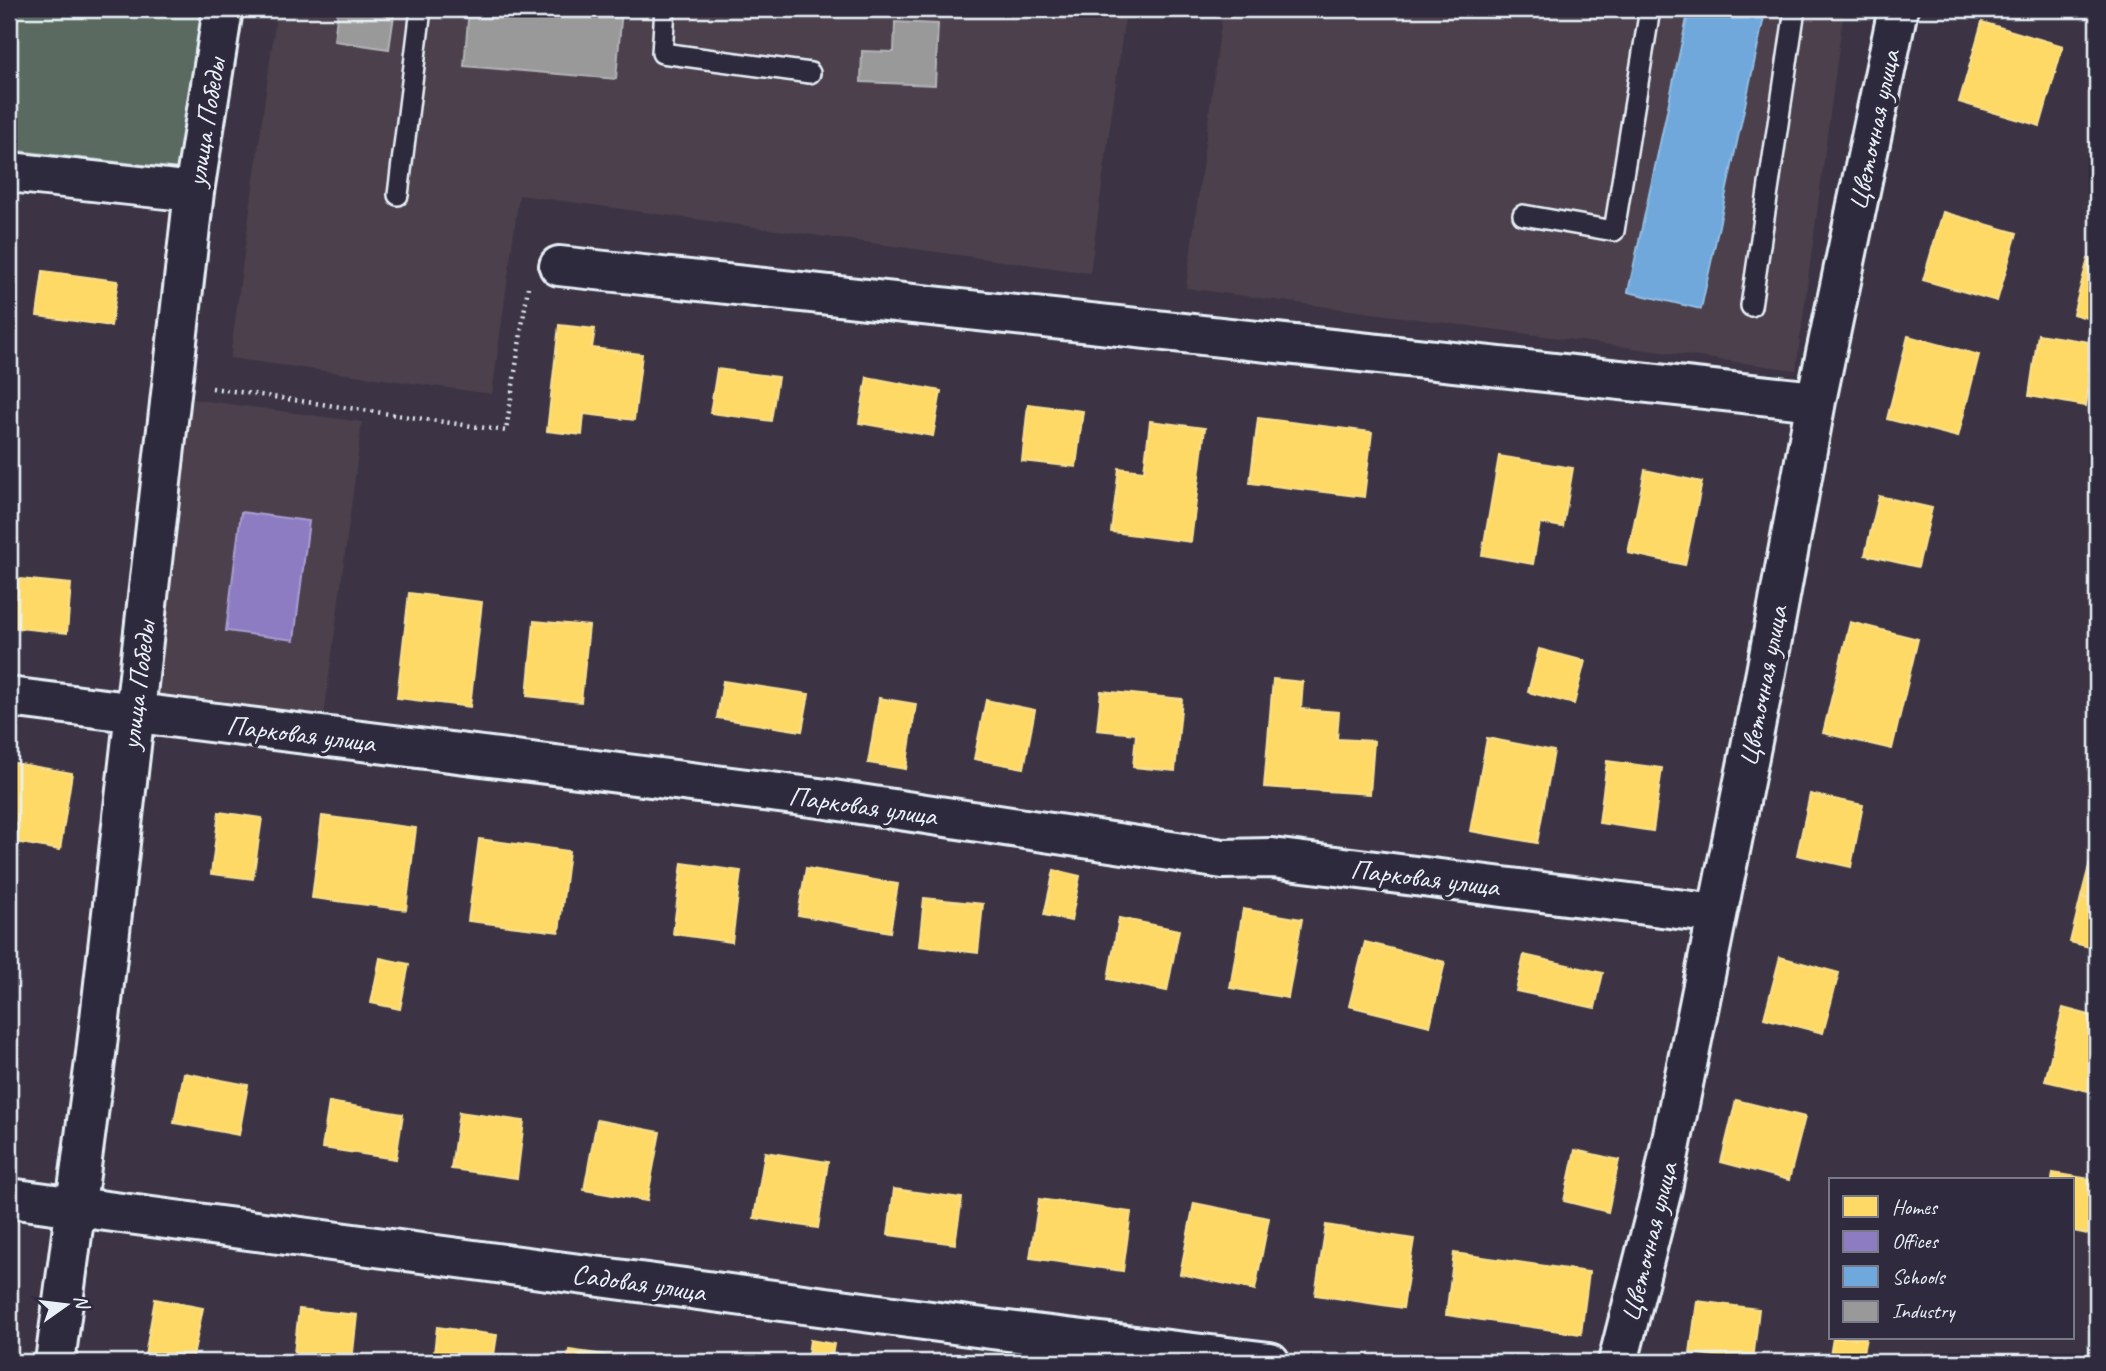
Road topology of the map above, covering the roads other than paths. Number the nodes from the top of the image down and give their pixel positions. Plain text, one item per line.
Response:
1 (223, 9) edge
2 (421, 9) edge
3 (665, 9) edge
4 (1650, 9) edge
5 (1795, 9) edge
6 (1898, 9) edge
7 (810, 73) dead end
8 (9, 172) edge
9 (194, 192) junction
10 (398, 195) dead end
11 (1523, 215) dead end
12 (559, 266) road end
13 (1751, 306) dead end
14 (1816, 401) junction
15 (9, 697) edge
16 (134, 712) junction
17 (1717, 914) junction
18 (9, 1198) edge
19 (76, 1207) junction
20 (55, 1362) edge
21 (1270, 1362) edge
22 (1618, 1362) edge

1 - 9 street, улица Победы
2 - 10 lane
3 - 7 lane
4 - 11 lane
5 - 13 lane
6 - 14 street, Цветочная улица
8 - 9 street
9 - 16 street, улица Победы
12 - 14 street
14 - 17 street, Цветочная улица
15 - 16 street, Парковая улица
16 - 17 street, Парковая улица
16 - 19 street, улица Победы
17 - 22 street, Цветочная улица
18 - 19 street, Садовая улица
19 - 20 street, улица Победы
19 - 21 street, Садовая улица

